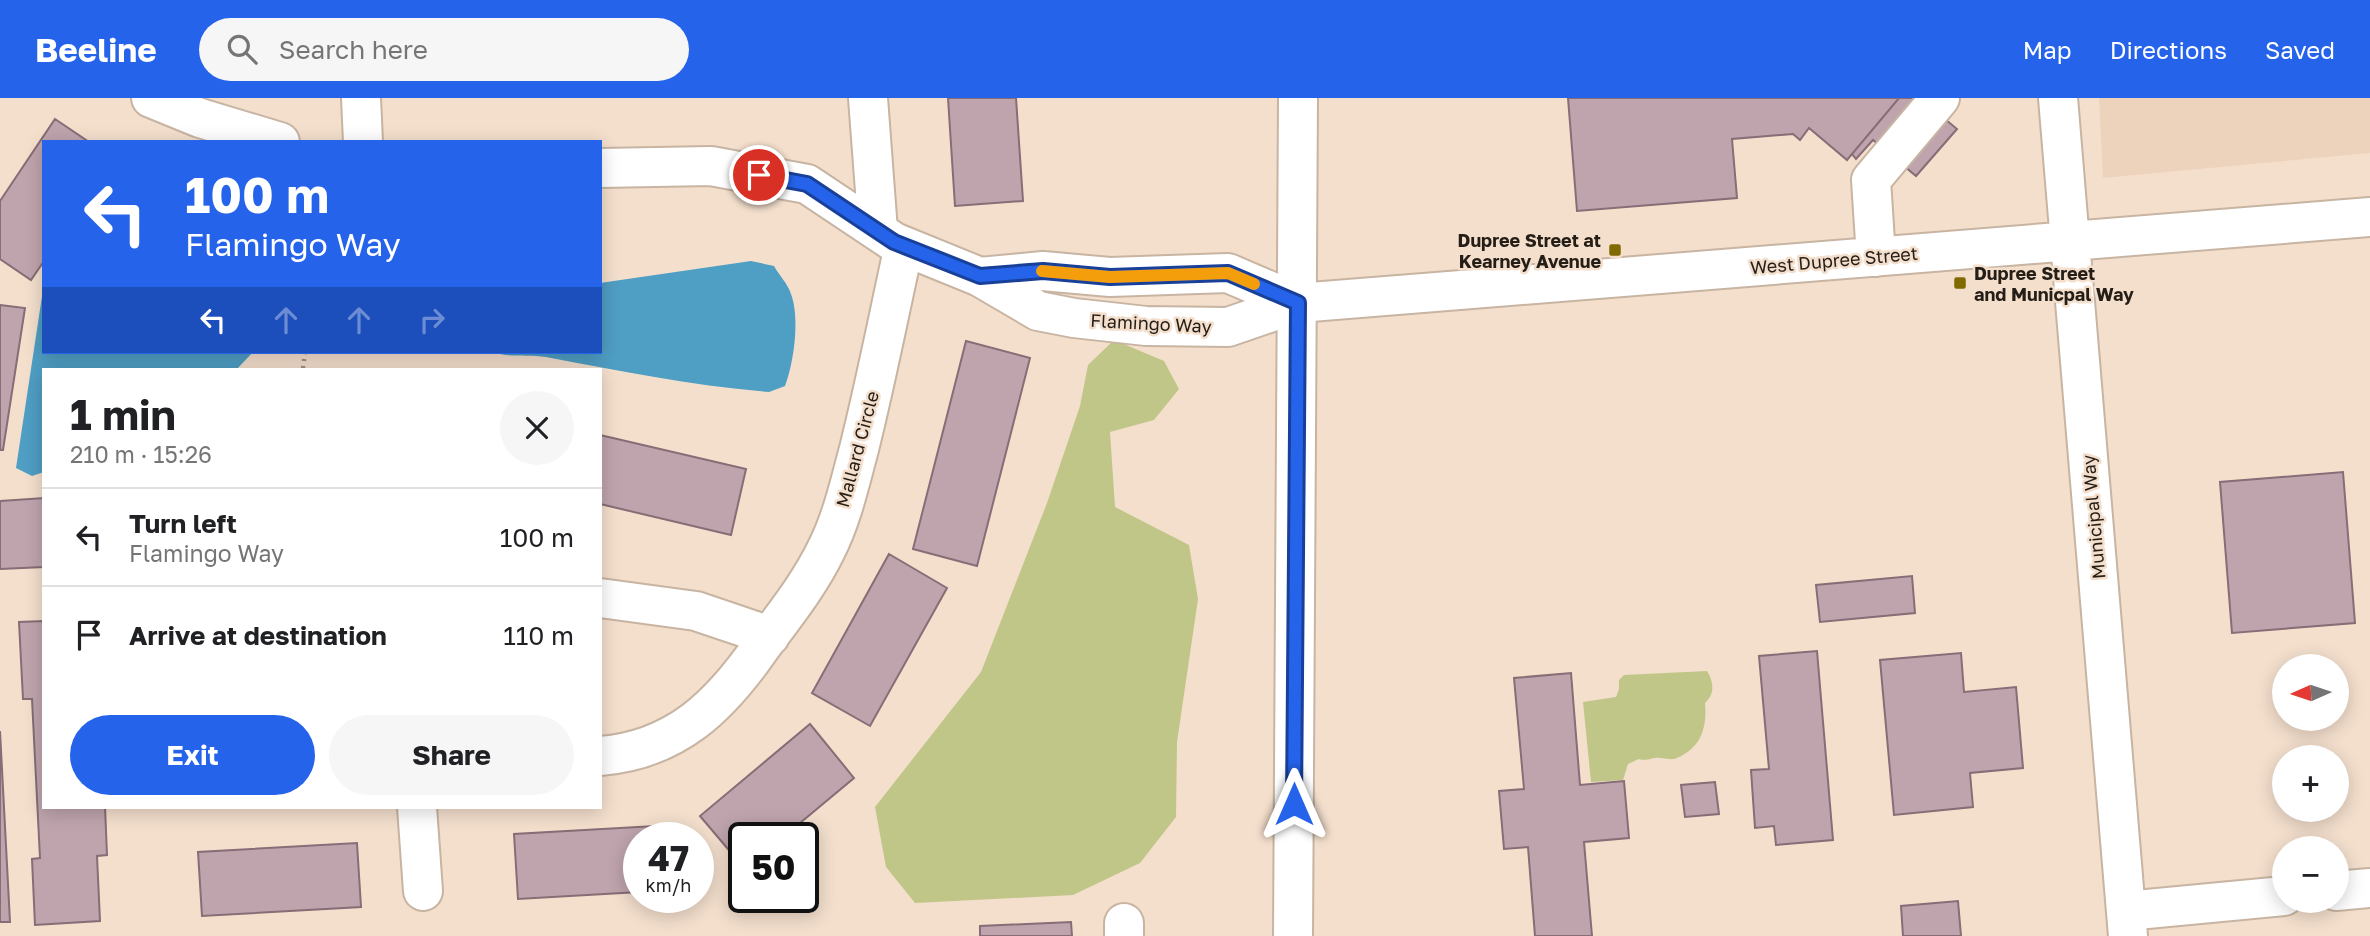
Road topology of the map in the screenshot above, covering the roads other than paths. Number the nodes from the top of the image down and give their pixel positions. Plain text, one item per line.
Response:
1 (151, 98) edge
2 (361, 98) edge
3 (868, 98) edge
4 (1298, 98) edge
5 (1940, 98) edge
6 (2058, 98) edge
7 (273, 140) edge
8 (363, 140) edge
9 (602, 168) edge
10 (2370, 217) edge
11 (891, 239) junction
12 (2069, 242) junction
13 (1876, 257) junction
14 (980, 276) junction
15 (1298, 303) junction
16 (602, 598) edge
17 (770, 636) junction
18 (602, 756) edge
19 (417, 809) edge
20 (2370, 888) edge
21 (2349, 890) edge
22 (423, 891) dead end
23 (2272, 898) edge
24 (2127, 924) edge
25 (1293, 936) edge

1 - 7 street
2 - 8 street
3 - 11 street, Mallard Circle
4 - 15 street
5 - 13 street
6 - 12 street, Municipal Way
9 - 11 street, Flamingo Way
10 - 12 street, West Dupree Street
11 - 14 street, Flamingo Way
11 - 17 street, Mallard Circle
12 - 13 street, West Dupree Street
12 - 24 street, Municipal Way
13 - 15 street, West Dupree Street
14 - 15 street, Flamingo Way
14 - 15 street, Flamingo Way
15 - 25 street
16 - 17 street
17 - 18 street, Mallard Circle
19 - 22 street
20 - 21 street
23 - 24 street

